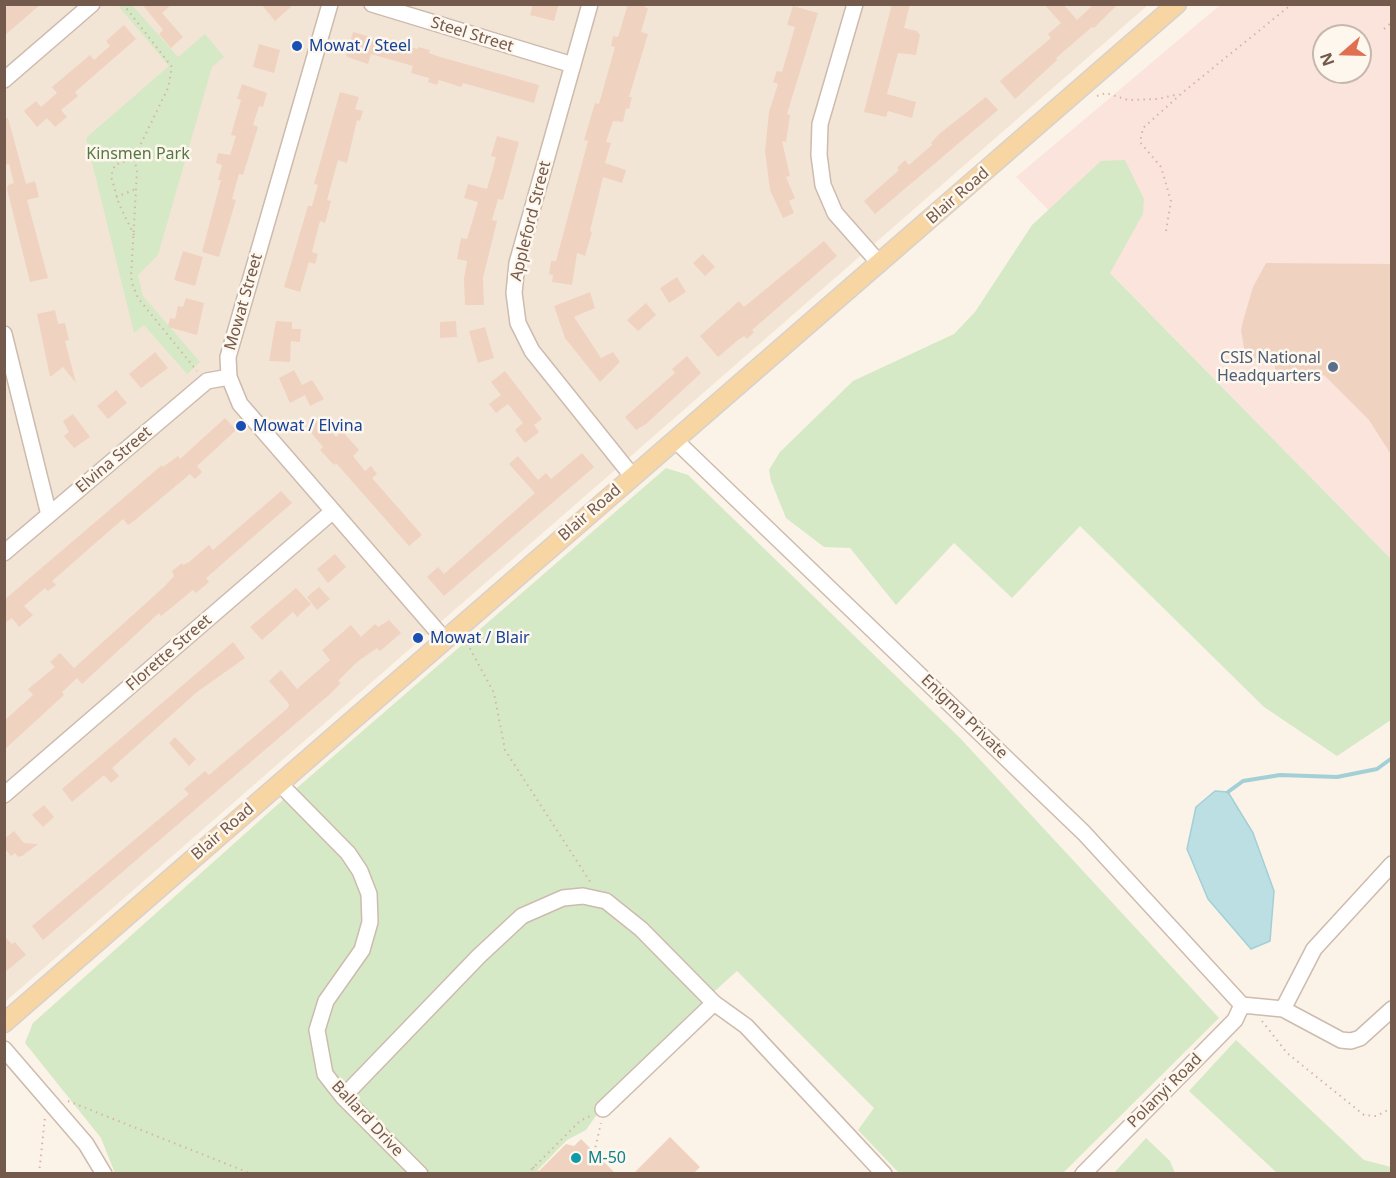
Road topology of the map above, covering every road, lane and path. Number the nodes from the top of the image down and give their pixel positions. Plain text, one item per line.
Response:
1 (92, 4) edge
2 (123, 4) edge
3 (330, 4) edge
4 (372, 4) edge
5 (591, 4) edge
6 (855, 4) edge
7 (1177, 4) edge
8 (1293, 4) edge
9 (1392, 22) edge
10 (1383, 29) dead end
11 (573, 65) junction
12 (4, 80) edge
13 (1182, 93) junction
14 (1093, 97) dead end
15 (134, 158) junction
16 (136, 189) junction
17 (116, 197) junction
18 (1166, 231) dead end
19 (134, 235) junction
20 (880, 264) junction
21 (4, 334) edge
22 (229, 377) junction
23 (206, 382) junction
24 (675, 440) junction
25 (633, 477) junction
26 (333, 511) junction
27 (49, 515) junction
28 (4, 553) edge
29 (458, 627) junction
30 (444, 639) junction
31 (279, 783) junction
32 (4, 795) edge
33 (1392, 864) edge
34 (606, 901) junction
35 (714, 1003) junction
36 (1242, 1005) junction
37 (1283, 1009) junction
38 (1392, 1009) edge
39 (1262, 1020) dead end
40 (4, 1023) edge
41 (4, 1048) edge
42 (343, 1097) junction
43 (51, 1100) junction
44 (1392, 1108) edge
45 (603, 1109) junction
46 (594, 1152) dead end
47 (533, 1167) junction
48 (39, 1173) edge
49 (104, 1173) edge
50 (252, 1173) edge
51 (420, 1173) edge
52 (527, 1173) edge
53 (539, 1173) edge
54 (884, 1173) edge
55 (1083, 1173) edge

1 - 12 street
2 - 15 path
3 - 22 street, Mowat Street
4 - 11 street, Steel Street
5 - 11 street, Appleford Street
6 - 20 street
7 - 20 main road, Blair Road
8 - 13 path
9 - 10 path
11 - 25 street, Appleford Street
13 - 14 path
13 - 18 path
15 - 16 path
15 - 17 path
16 - 17 path
16 - 19 path
17 - 19 path
19 - 23 path
20 - 24 main road, Blair Road
21 - 27 street
22 - 23 street, Elvina Street
22 - 26 street, Mowat Street
23 - 27 street, Elvina Street
24 - 25 main road, Blair Road
24 - 36 street, Enigma Private
25 - 29 main road, Blair Road
26 - 30 street, Mowat Street
26 - 32 street, Florette Street
27 - 28 street, Elvina Street
29 - 30 main road, Blair Road
29 - 34 path
30 - 31 main road, Blair Road
31 - 40 main road, Blair Road
31 - 42 street, Ballard Drive
33 - 37 street
34 - 35 street
34 - 42 street
35 - 45 street
35 - 54 street
36 - 37 street
36 - 55 street, Polanyi Road
37 - 38 street
39 - 44 path
41 - 43 street
42 - 51 street, Ballard Drive
43 - 48 path
43 - 49 street
43 - 50 path
45 - 46 path
45 - 47 path
47 - 52 path
47 - 53 path

